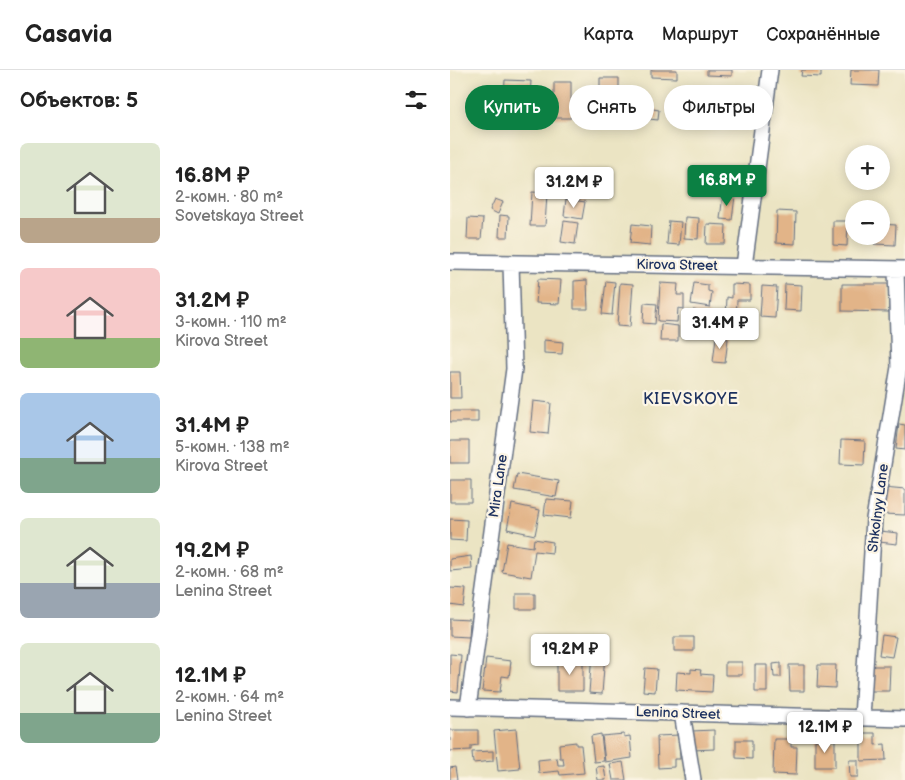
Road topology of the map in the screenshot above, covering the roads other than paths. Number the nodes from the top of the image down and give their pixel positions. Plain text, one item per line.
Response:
1 (770, 70) edge
2 (450, 262) edge
3 (511, 263) junction
4 (744, 266) junction
5 (901, 268) edge
6 (450, 707) edge
7 (468, 708) junction
8 (682, 713) junction
9 (862, 718) junction
10 (905, 719) edge
11 (693, 780) edge

1 - 4 street
2 - 3 street, Kirova Street
3 - 4 street, Kirova Street
3 - 7 street, Mira Lane
4 - 5 street, Kirova Street
5 - 9 street, Shkolnyy Lane
6 - 7 street, Lenina Street
7 - 8 street, Lenina Street
8 - 9 street, Lenina Street
8 - 11 street
9 - 10 street, Lenina Street

